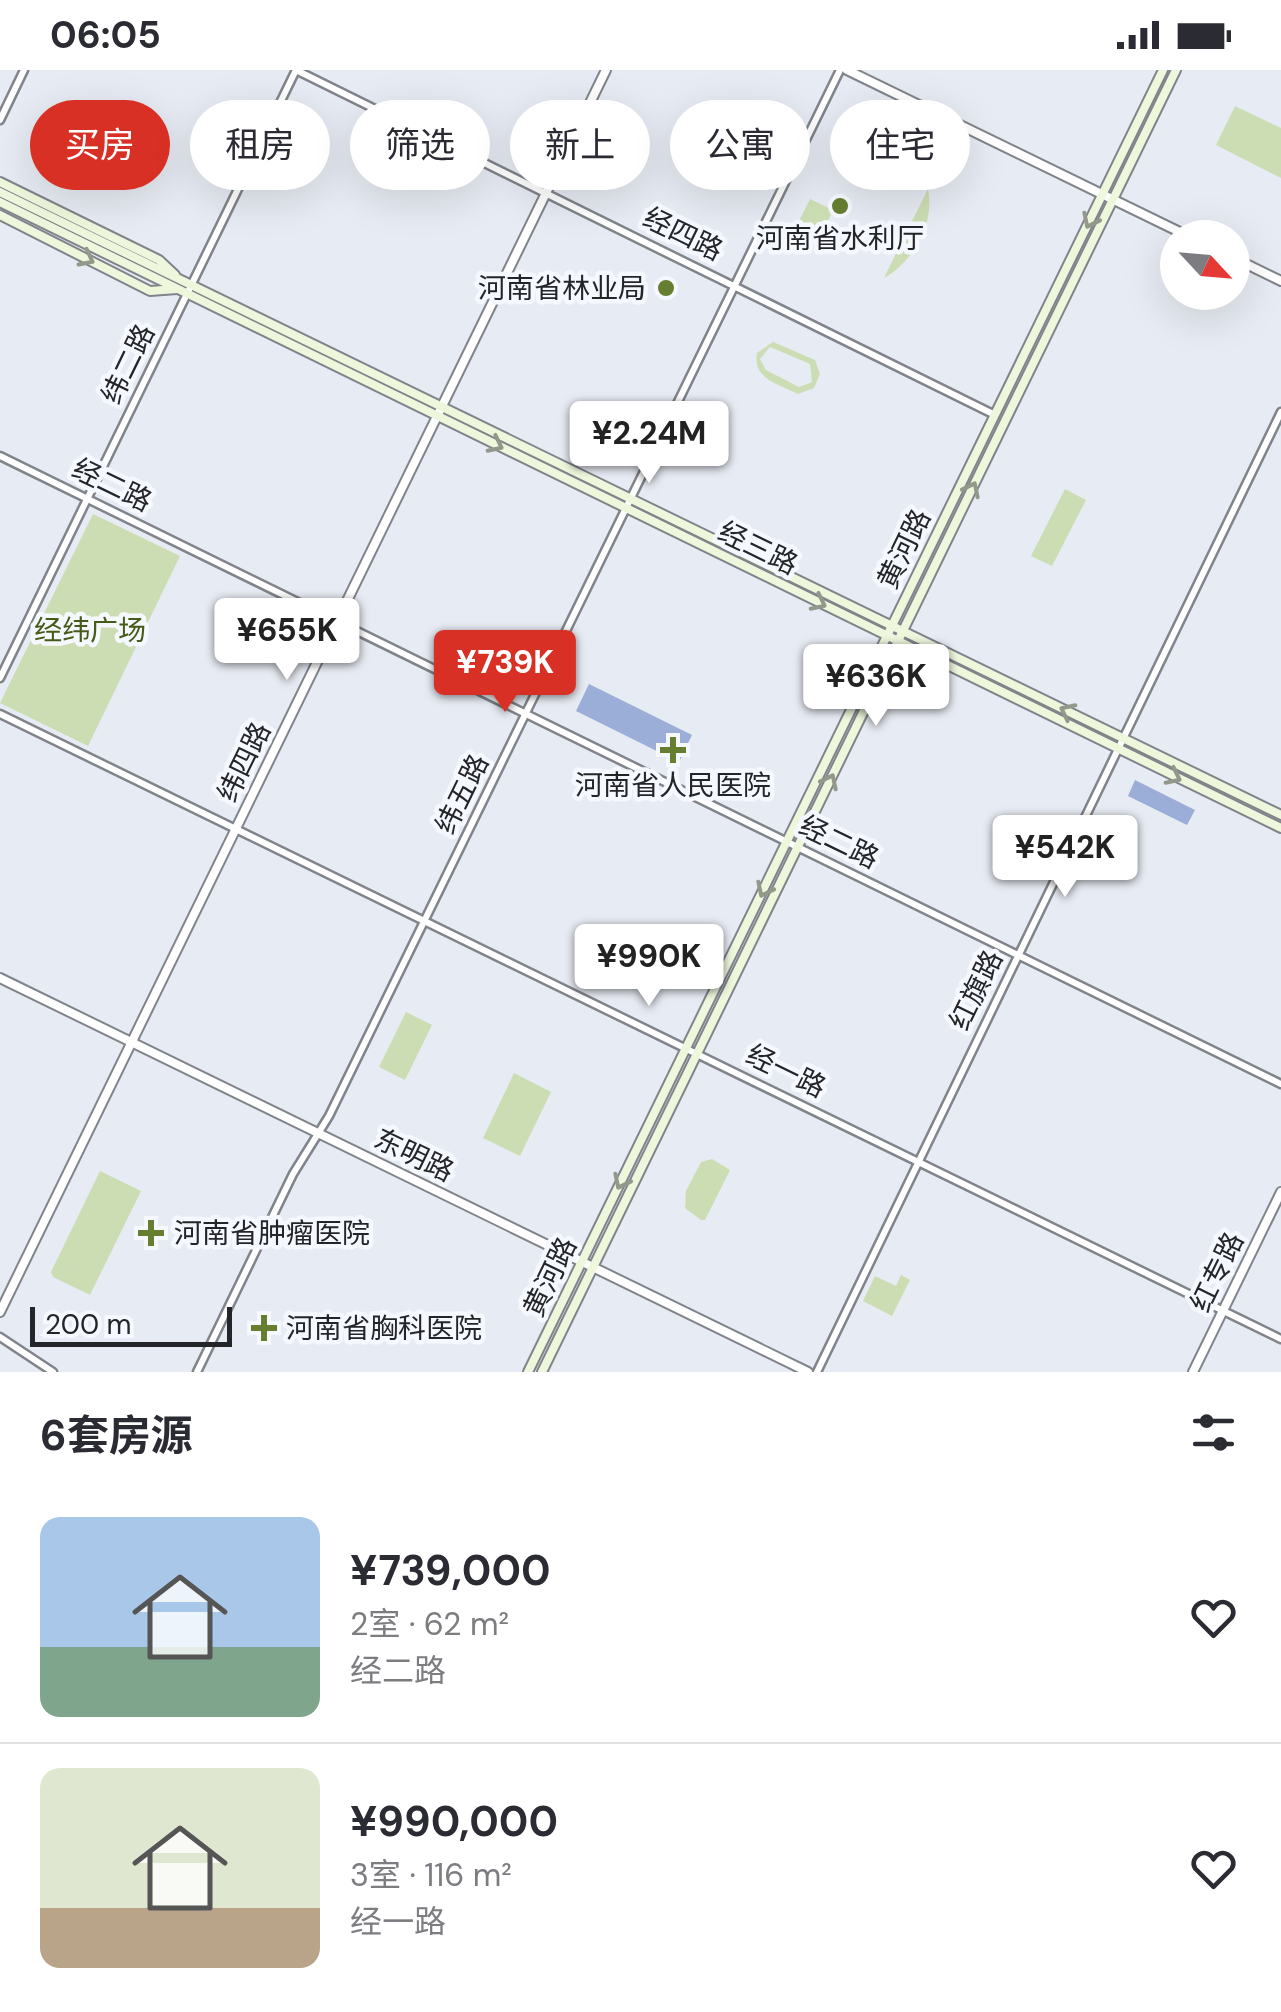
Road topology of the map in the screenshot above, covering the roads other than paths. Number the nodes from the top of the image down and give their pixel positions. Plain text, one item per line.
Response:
1 (24, 70) edge
2 (296, 70) edge
3 (606, 70) edge
4 (840, 70) edge
5 (847, 70) edge
6 (1163, 70) edge
7 (1176, 70) edge
8 (0, 120) edge
9 (0, 182) edge
10 (0, 192) edge
11 (547, 192) junction
12 (1102, 194) junction
13 (1113, 199) junction
14 (0, 202) edge
15 (0, 215) edge
16 (1160, 222) edge
17 (1250, 266) edge
18 (1281, 281) edge
19 (735, 285) junction
20 (184, 288) junction
21 (442, 407) junction
22 (1281, 412) edge
23 (995, 415) junction
24 (438, 417) junction
25 (0, 456) edge
26 (88, 498) junction
27 (632, 498) junction
28 (626, 509) junction
29 (338, 621) junction
30 (892, 626) junction
31 (902, 631) junction
32 (887, 636) junction
33 (897, 642) junction
34 (0, 678) edge
35 (0, 714) edge
36 (526, 714) junction
37 (1122, 738) junction
38 (1117, 749) junction
39 (1281, 815) edge
40 (236, 828) junction
41 (1281, 828) edge
42 (787, 841) junction
43 (798, 846) junction
44 (425, 920) junction
45 (1018, 954) junction
46 (0, 978) edge
47 (132, 1042) junction
48 (687, 1048) junction
49 (698, 1053) junction
50 (1281, 1084) edge
51 (319, 1133) junction
52 (920, 1161) junction
53 (1281, 1192) edge
54 (582, 1262) junction
55 (593, 1267) junction
56 (1223, 1310) junction
57 (0, 1312) edge
58 (0, 1337) edge
59 (1281, 1338) edge
60 (52, 1372) edge
61 (197, 1372) edge
62 (528, 1372) edge
63 (542, 1372) edge
64 (808, 1372) edge
65 (817, 1372) edge
66 (1193, 1372) edge

1 - 8 street
2 - 11 street, 经四路
2 - 20 street, 纬二路
3 - 11 street, 纬四路
4 - 19 street, 纬五路
5 - 12 street
6 - 12 main road, 黄河路
7 - 13 main road, 黄河路
9 - 20 main road
10 - 20 main road, 经三路
11 - 19 street, 经四路
11 - 21 street, 纬四路
12 - 13 street
12 -> 23 main road, 黄河路
13 - 16 street
31 -> 13 main road, 黄河路
14 - 20 main road, 经三路
15 -> 20 main road
17 - 18 street
19 - 23 street, 经四路
19 - 27 street, 纬五路
20 - 21 main road, 经三路
20 - 24 main road, 经三路
20 - 26 street, 纬二路
21 - 24 street, 纬四路
21 - 27 main road, 经三路
22 - 37 street, 红旗路
23 - 30 main road, 黄河路
24 -> 28 main road, 经三路
24 - 29 street, 纬四路
25 - 26 street, 经二路
26 - 29 street, 经二路
26 - 34 street, 纬二路
27 - 28 street, 纬五路
27 - 30 main road, 经三路
28 -> 32 main road, 经三路
28 - 36 street, 纬五路
29 - 36 street, 经二路
29 - 40 street, 纬四路
30 - 31 main road, 经三路
30 - 32 main road, 黄河路
31 - 33 main road, 黄河路
37 -> 31 main road, 经三路
32 - 33 main road, 经三路
32 - 42 main road, 黄河路
33 - 38 main road, 经三路
43 -> 33 main road, 黄河路
35 - 40 street, 经一路
36 - 42 street, 经二路
36 - 44 street, 纬五路
37 - 38 street, 红旗路
37 - 39 main road, 经三路
38 -> 41 main road, 经三路
38 - 45 street, 红旗路
40 - 44 street, 经一路
40 - 47 street, 纬四路
42 - 43 street, 经二路
42 -> 48 main road, 黄河路
43 - 45 street, 经二路
43 - 49 main road, 黄河路
44 - 48 street, 经一路
44 - 51 street, 纬五路
45 - 50 street, 经二路
45 - 52 street, 红旗路
46 - 47 street, 东明路
47 - 51 street, 东明路
47 - 57 street, 纬四路
48 - 49 street, 经一路
48 -> 54 main road, 黄河路
49 - 52 street, 经一路
49 - 55 main road, 黄河路
51 - 54 street, 东明路
51 - 61 street, 纬五路
52 - 56 street, 经一路
52 - 65 street, 红旗路
53 - 56 street, 红专路
54 - 55 street, 东明路
54 - 62 main road, 黄河路
55 - 63 main road, 黄河路
55 - 64 street, 东明路
56 - 59 street, 经一路
56 - 66 street, 红专路
58 - 60 street

